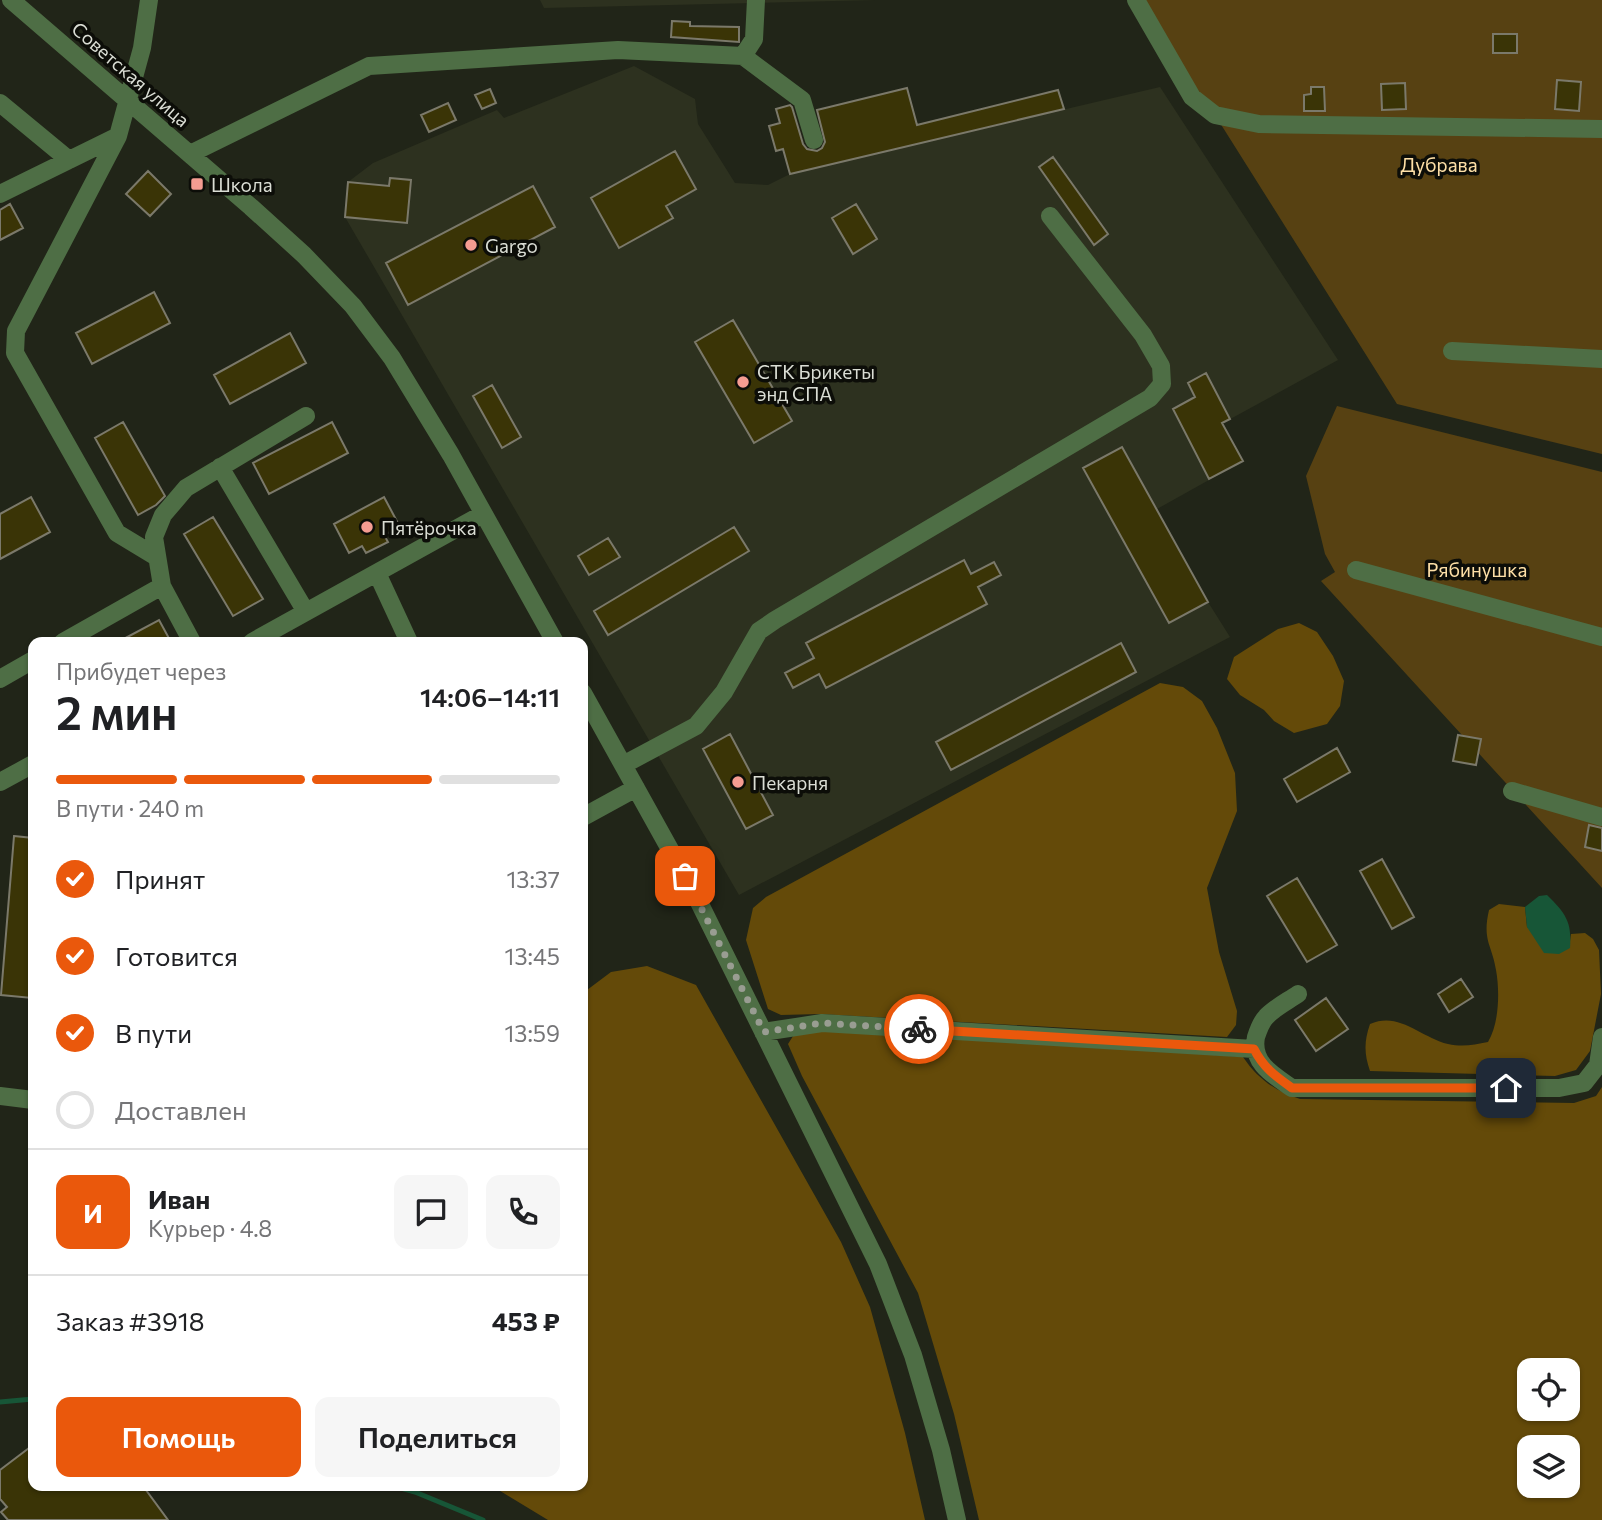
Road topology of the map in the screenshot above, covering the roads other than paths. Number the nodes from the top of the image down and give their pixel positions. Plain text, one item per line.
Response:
1 (11, 0) edge
2 (149, 0) edge
3 (756, 0) edge
4 (1136, 0) edge
5 (743, 56) junction
6 (129, 100) junction
7 (0, 103) edge
8 (1602, 129) edge
9 (118, 136) junction
10 (814, 140) dead end
11 (190, 154) junction
12 (69, 160) junction
13 (0, 194) edge
14 (1050, 216) dead end
15 (16, 331) junction
16 (1452, 351) dead end
17 (0, 356) edge
18 (1602, 359) edge
19 (306, 416) dead end
20 (220, 467) junction
21 (483, 514) junction
22 (155, 556) junction
23 (1356, 570) dead end
24 (377, 573) junction
25 (162, 586) junction
26 (306, 612) junction
27 (72, 637) edge
28 (189, 637) edge
29 (261, 637) edge
30 (408, 637) edge
31 (552, 637) edge
32 (1602, 637) edge
33 (28, 663) edge
34 (0, 679) edge
35 (588, 702) edge
36 (623, 765) junction
37 (28, 767) edge
38 (0, 782) edge
39 (636, 788) junction
40 (1512, 791) dead end
41 (588, 814) edge
42 (1602, 817) edge
43 (1298, 994) dead end
44 (764, 1032) junction
45 (1602, 1037) edge
46 (1254, 1049) junction
47 (0, 1096) edge
48 (28, 1099) edge
49 (957, 1520) edge

1 - 6 street, Советская улица
2 - 6 street
3 - 5 street
4 - 8 street
5 - 10 street
5 - 11 street
6 - 9 street
6 - 11 street, Советская улица
7 - 12 street
9 - 12 street
9 - 15 street
11 - 21 street, Советская улица
12 - 13 street
14 - 36 street
15 - 17 street
15 - 22 street
16 - 18 street
19 - 20 street
20 - 22 street
20 - 26 street
21 - 24 street
21 - 31 street, Советская улица
22 - 25 street
23 - 32 street
24 - 26 street
24 - 30 street
25 - 27 street
25 - 28 street
26 - 29 street
33 - 34 street
35 - 36 street
36 - 39 street
37 - 38 street
39 - 41 street
39 - 44 street
40 - 42 street
43 - 46 street
44 - 46 street
44 - 49 street
45 - 46 street
47 - 48 street

